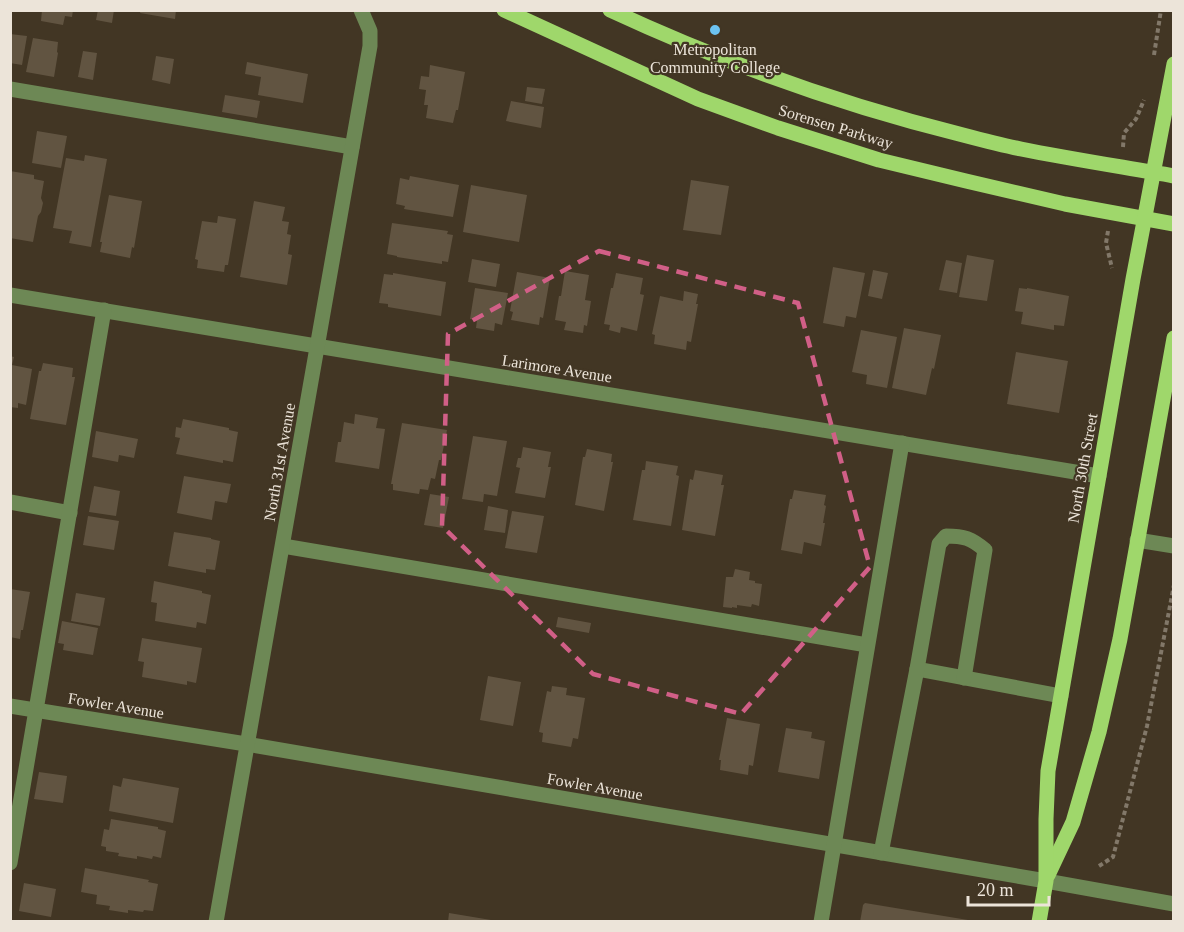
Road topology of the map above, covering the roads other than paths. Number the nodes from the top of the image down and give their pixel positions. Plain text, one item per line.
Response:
1 (361, 10) edge
2 (504, 10) edge
3 (610, 10) edge
4 (1173, 64) edge
5 (10, 88) edge
6 (352, 147) junction
7 (1153, 172) junction
8 (1173, 176) edge
9 (1145, 218) junction
10 (1173, 224) edge
11 (10, 295) edge
12 (104, 310) junction
13 (1173, 338) edge
14 (317, 346) junction
15 (902, 443) junction
16 (1098, 476) junction
17 (10, 502) edge
18 (70, 513) junction
19 (1137, 540) junction
20 (283, 546) junction
21 (1173, 546) edge
22 (867, 645) junction
23 (917, 669) junction
24 (964, 678) junction
25 (1061, 696) junction
26 (10, 706) edge
27 (37, 711) junction
28 (246, 744) junction
29 (834, 845) junction
30 (881, 853) junction
31 (10, 863) edge
32 (1046, 881) junction
33 (1173, 904) edge
34 (216, 921) edge
35 (821, 921) edge
36 (1039, 921) edge

1 - 6 street, North 31st Avenue
2 - 9 main road, Sorensen Parkway
3 - 7 main road, Sorensen Parkway
4 - 7 main road, North 30th Street
5 - 6 street
6 - 14 street, North 31st Avenue
7 - 8 main road, Sorensen Parkway
7 - 9 main road, North 30th Street
9 - 10 main road, Sorensen Parkway
9 - 16 main road, North 30th Street
11 - 12 street, Larimore Avenue
12 - 14 street, Larimore Avenue
12 - 18 street
13 - 19 main road, North 30th Street
14 - 15 street, Larimore Avenue
14 - 20 street, North 31st Avenue
15 - 16 street, Larimore Avenue
15 - 22 street
16 - 25 main road, North 30th Street
17 - 18 street
18 - 27 street
19 - 21 street
19 - 32 main road, North 30th Street
20 - 22 street
20 - 28 street, North 31st Avenue
22 - 29 street
23 - 24 street
23 - 24 street
23 - 30 street
24 - 25 street
25 - 32 main road, North 30th Street
26 - 27 street, Fowler Avenue
27 - 28 street, Fowler Avenue
27 - 31 street
28 - 29 street, Fowler Avenue
28 - 34 street, North 31st Avenue
29 - 30 street, Fowler Avenue
29 - 35 street
30 - 32 street, Fowler Avenue
32 - 33 street, Fowler Avenue
32 - 36 main road, North 30th Street

